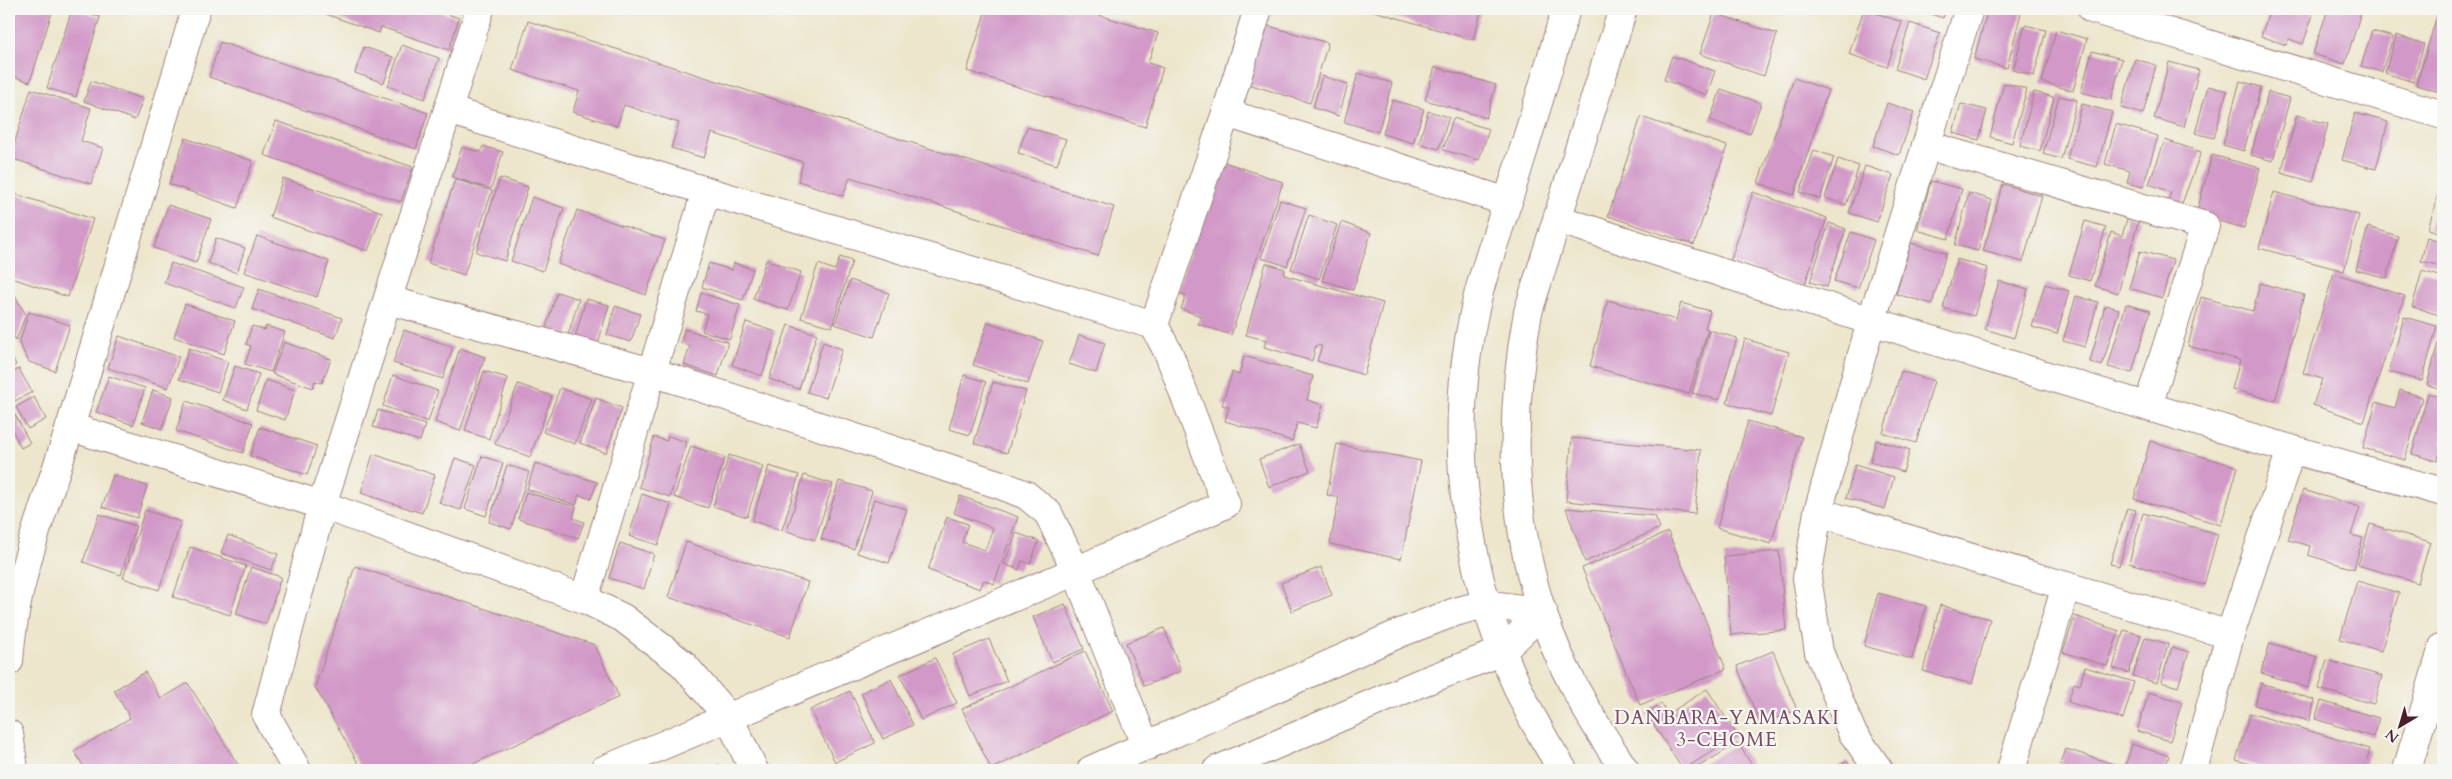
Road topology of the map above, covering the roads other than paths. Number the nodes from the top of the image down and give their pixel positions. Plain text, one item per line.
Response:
1 (196, 9) edge
2 (480, 9) edge
3 (1258, 9) edge
4 (1566, 9) edge
5 (1622, 9) edge
6 (1969, 9) edge
7 (2092, 9) edge
8 (448, 110) junction
9 (1226, 114) junction
10 (2443, 115) edge
11 (1926, 145) junction
12 (706, 191) junction
13 (1508, 202) junction
14 (1558, 219) junction
15 (388, 300) junction
16 (1871, 322) junction
17 (1154, 325) junction
18 (652, 372) junction
19 (2148, 406) junction
20 (70, 427) junction
21 (2291, 450) junction
22 (2443, 492) edge
23 (322, 505) junction
24 (1818, 512) junction
25 (1076, 571) junction
26 (2066, 586) junction
27 (584, 599) junction
28 (1485, 604) junction
29 (1543, 612) junction
30 (2230, 635) junction
31 (2443, 647) edge
32 (1501, 652) junction
33 (9, 661) edge
34 (729, 718) junction
35 (9, 734) edge
36 (1146, 747) junction
37 (14, 770) edge
38 (297, 770) edge
39 (604, 770) edge
40 (754, 770) edge
41 (1091, 770) edge
42 (1217, 770) edge
43 (1563, 770) edge
44 (1625, 770) edge
45 (1879, 770) edge
46 (2010, 770) edge
47 (2193, 770) edge
48 (2407, 770) edge

1 - 20 street
2 - 8 street
3 - 9 street
4 - 13 street
5 - 14 street
6 - 11 street
7 - 10 street
8 - 12 street
8 - 15 street
9 - 13 street
9 - 17 street
11 - 16 street
11 - 19 street
12 - 17 street
12 - 18 street
13 - 28 street
14 - 16 street
14 - 29 street
15 - 18 street
15 - 23 street
16 - 19 street
16 - 24 street
17 - 25 street
18 - 25 street
18 - 27 street
19 - 21 street
20 - 23 street
20 - 33 street
21 - 22 street
21 - 30 street
23 - 27 street
23 - 38 street
24 - 26 street
24 - 45 street
25 - 34 street
25 - 36 street
26 - 30 street
26 - 46 street
27 - 34 street
28 - 29 street
28 - 32 street
28 - 36 street
29 - 32 street
29 - 44 street
30 - 47 street
31 - 48 street
32 - 42 street
32 - 43 street
34 - 39 street
34 - 40 street
35 - 37 street
36 - 41 street

